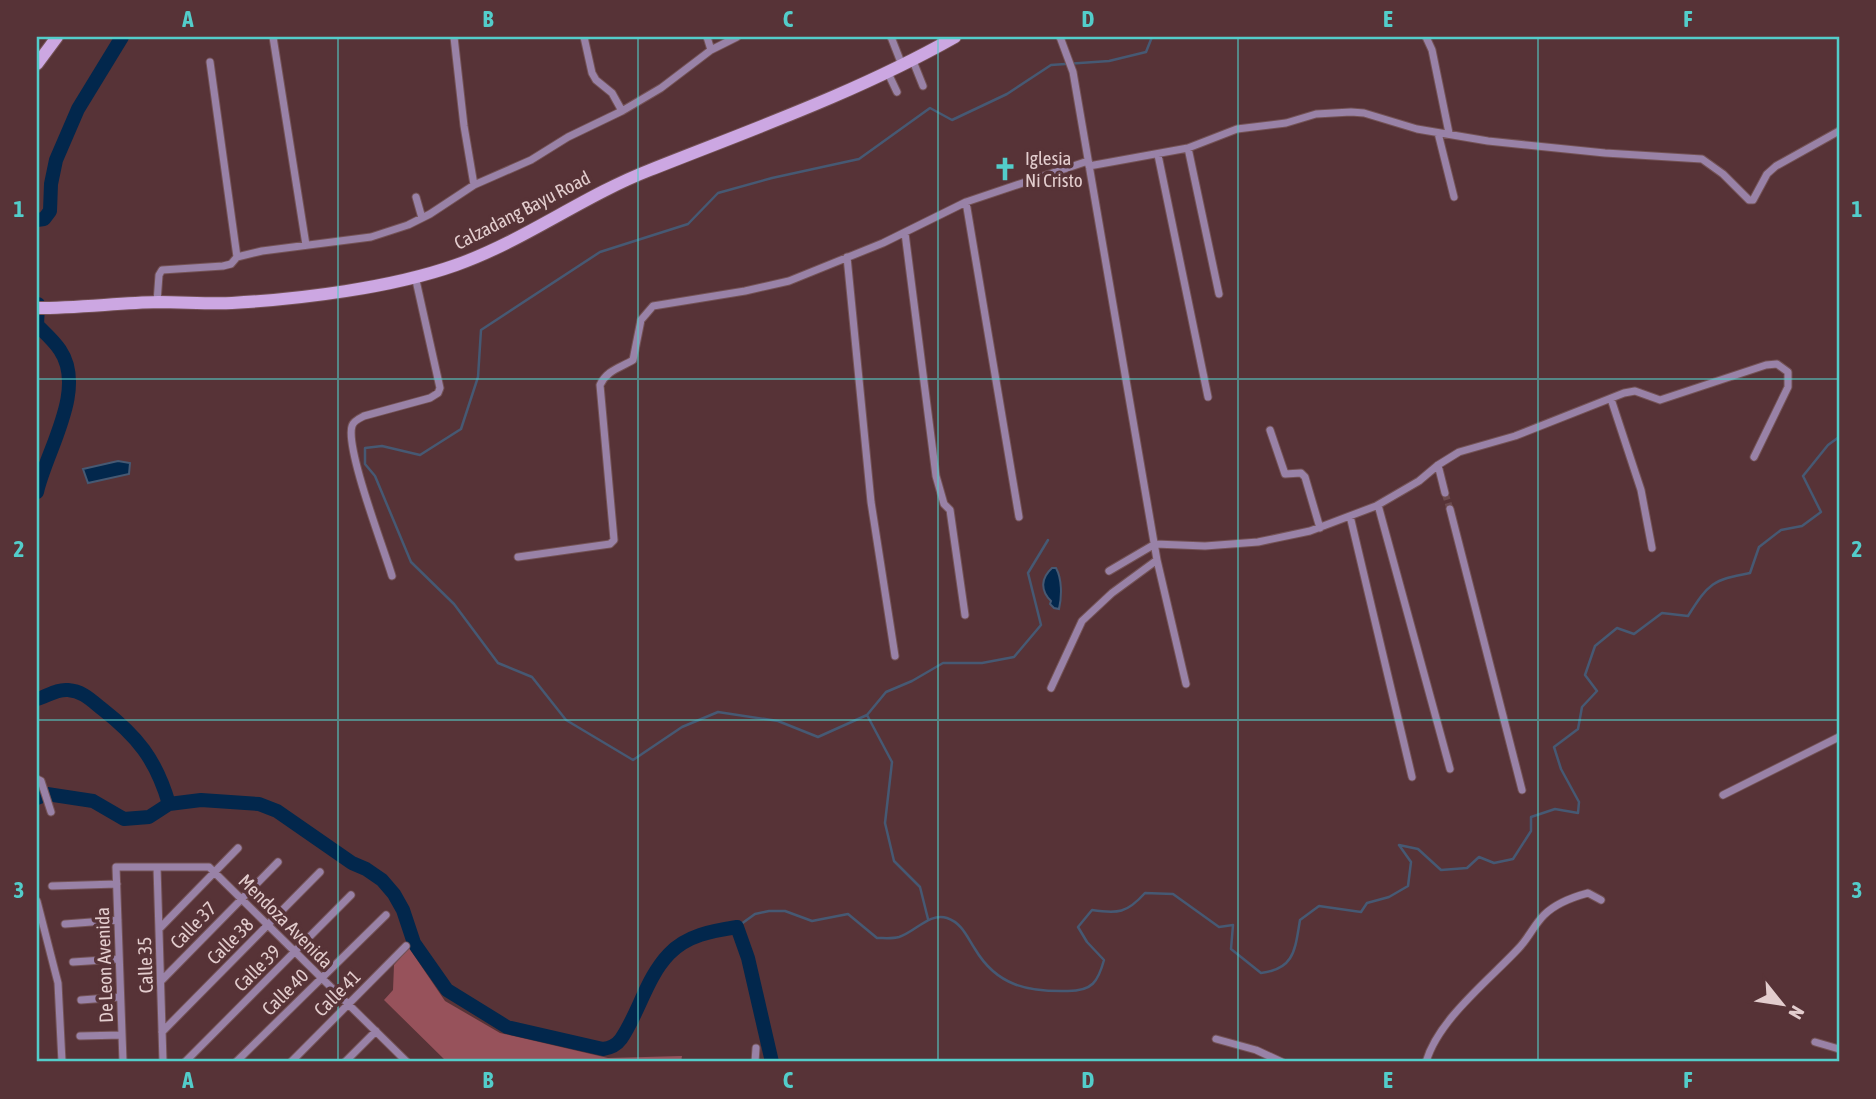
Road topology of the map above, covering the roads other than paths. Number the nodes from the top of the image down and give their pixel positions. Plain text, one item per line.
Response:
1 (57, 37) edge
2 (273, 37) edge
3 (454, 37) edge
4 (584, 37) edge
5 (707, 37) edge
6 (737, 37) edge
7 (891, 37) edge
8 (955, 37) edge
9 (1060, 37) edge
10 (1426, 37) edge
11 (711, 50) junction
12 (209, 62) dead end
13 (37, 64) edge
14 (908, 64) junction
15 (888, 73) junction
16 (923, 86) dead end
17 (897, 92) dead end
18 (622, 111) junction
19 (1839, 131) edge
20 (1438, 133) junction
21 (1449, 133) junction
22 (1188, 148) junction
23 (1158, 155) junction
24 (1089, 163) junction
25 (474, 185) junction
26 (416, 197) dead end
27 (1454, 197) dead end
28 (966, 202) junction
29 (422, 218) junction
30 (905, 233) junction
31 (306, 245) junction
32 (237, 257) junction
33 (847, 257) junction
34 (415, 276) junction
35 (1219, 295) dead end
36 (157, 302) junction
37 (37, 308) edge
38 (1208, 397) dead end
39 (1611, 399) junction
40 (1270, 430) dead end
41 (1754, 457) dead end
42 (1438, 465) junction
43 (1445, 493) tunnel mouth
44 (1378, 505) junction
45 (1450, 509) tunnel mouth
46 (1350, 516) junction
47 (1019, 517) dead end
48 (1320, 528) junction
49 (1155, 544) junction
50 (1652, 548) dead end
51 (518, 557) dead end
52 (1157, 560) junction
53 (1110, 571) dead end
54 (392, 576) dead end
55 (965, 615) dead end
56 (895, 656) dead end
57 (1186, 684) dead end
58 (1051, 688) dead end
59 (1839, 737) edge
60 (1450, 769) dead end
61 (1412, 777) dead end
62 (37, 779) edge
63 (1522, 790) dead end
64 (1723, 795) dead end
65 (51, 811) dead end
66 (238, 848) dead end
67 (278, 862) dead end
68 (116, 867) joint
69 (157, 867) junction
70 (215, 872) junction
71 (320, 872) dead end
72 (117, 884) junction
73 (52, 886) dead end
74 (351, 895) dead end
75 (242, 898) junction
76 (1601, 900) dead end
77 (37, 901) edge
78 (386, 915) dead end
79 (118, 919) junction
80 (65, 924) dead end
81 (268, 925) junction
82 (159, 929) junction
83 (406, 946) dead end
84 (295, 951) junction
85 (119, 959) junction
86 (73, 962) dead end
87 (322, 978) junction
88 (161, 981) junction
89 (120, 997) junction
90 (81, 1000) dead end
91 (349, 1004) junction
92 (376, 1031) junction
93 (162, 1032) junction
94 (122, 1035) junction
95 (80, 1037) dead end
96 (1216, 1039) dead end
97 (1815, 1042) dead end
98 (756, 1048) dead end
99 (1839, 1049) edge
100 (402, 1060) edge
101 (62, 1062) edge
102 (122, 1062) edge
103 (163, 1062) edge
104 (185, 1062) edge
105 (236, 1062) edge
106 (291, 1062) edge
107 (345, 1062) edge
108 (755, 1062) edge
109 (1282, 1062) edge
110 (1426, 1062) edge

1 - 13 street
2 - 31 street
3 - 25 street
4 - 18 street
5 - 11 street
6 - 11 street
7 - 14 street
8 - 14 street, Calzadang Bayu Road
9 - 24 street
10 - 21 street
11 - 18 street
12 - 32 street
14 - 15 street, Calzadang Bayu Road
14 - 16 street
15 - 17 street
15 - 34 street, Calzadang Bayu Road
18 - 25 street
19 - 21 street
20 - 21 street
20 - 22 street
20 - 27 street
22 - 23 street
22 - 35 street
23 - 24 street
23 - 38 street
24 - 28 street
24 - 49 street
25 - 29 street
26 - 29 street
28 - 30 street
28 - 47 street
29 - 31 street
30 - 33 street
30 - 55 street
31 - 32 street
32 - 36 street
33 - 51 street
33 - 56 street
34 - 36 street, Calzadang Bayu Road
34 - 54 street
36 - 37 street, Calzadang Bayu Road
39 - 41 street
39 - 42 street
39 - 50 street
40 - 48 street
42 - 43 street
42 - 44 street
44 - 46 street
44 - 60 street
45 - 63 street
46 - 48 street
46 - 61 street
48 - 49 street
49 - 52 street
49 - 53 street
52 - 57 street
52 - 58 street
59 - 64 street
62 - 65 street
66 - 70 street
67 - 75 street, Calle 37
68 - 69 street, Mendoza Avenida
68 - 72 street, De Leon Avenida
69 - 70 street, Mendoza Avenida
69 - 82 street, Calle 35
70 - 75 street, Mendoza Avenida
70 - 82 street
71 - 81 street, Calle 38
72 - 73 street
72 - 79 street, De Leon Avenida
74 - 84 street, Calle 39
75 - 81 street, Mendoza Avenida
75 - 88 street, Calle 37
76 - 110 street
77 - 101 street
78 - 87 street, Calle 40
79 - 80 street
79 - 85 street, De Leon Avenida
81 - 84 street, Mendoza Avenida
81 - 93 street, Calle 38
82 - 88 street, Calle 35
83 - 91 street, Calle 41
84 - 87 street, Mendoza Avenida
84 - 104 street, Calle 39
85 - 86 street
85 - 89 street, De Leon Avenida
87 - 91 street, Mendoza Avenida
87 - 105 street, Calle 40
88 - 93 street, Calle 35
89 - 90 street
89 - 94 street, De Leon Avenida
91 - 92 street, Mendoza Avenida
91 - 106 street, Calle 41
92 - 100 street, Mendoza Avenida
92 - 107 street
93 - 103 street, Calle 35
94 - 95 street
94 - 102 street, De Leon Avenida
96 - 109 street
97 - 99 street
98 - 108 street

